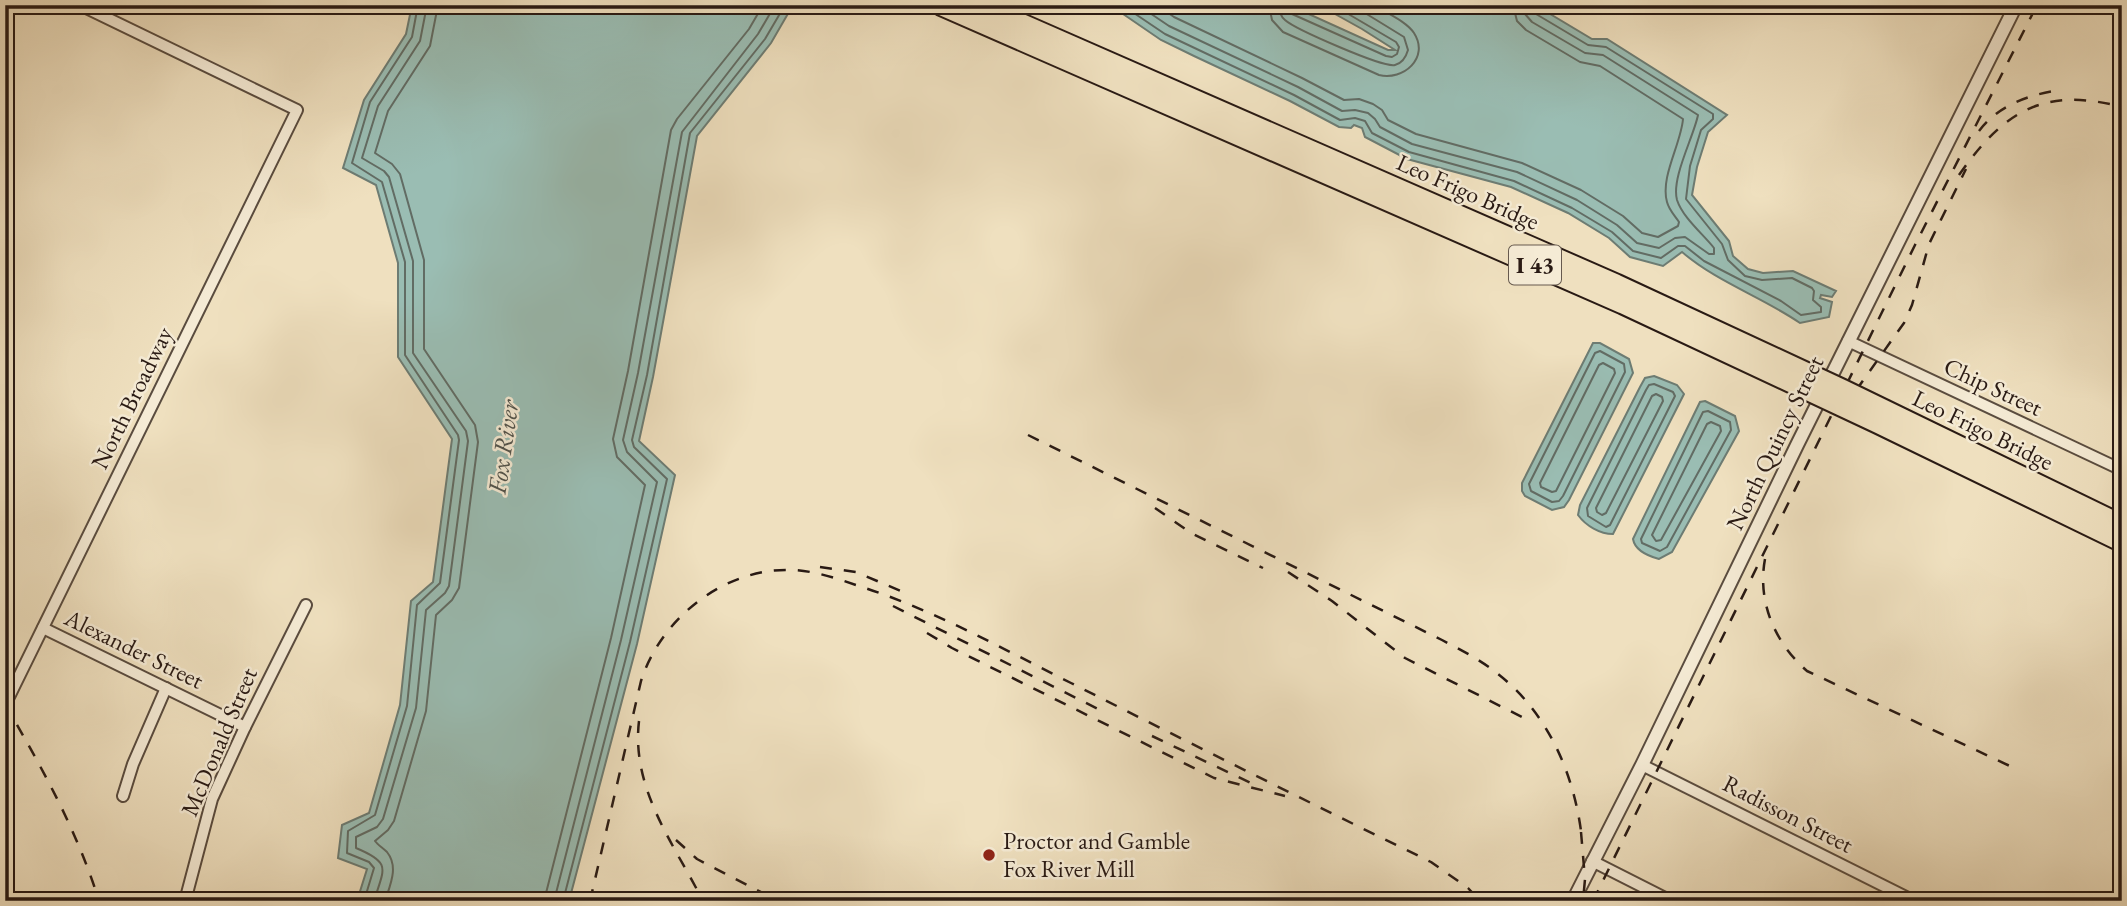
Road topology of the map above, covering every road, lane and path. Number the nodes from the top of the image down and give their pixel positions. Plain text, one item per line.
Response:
1 (80, 5) edge
2 (940, 5) edge
3 (979, 5) edge
4 (2016, 5) edge
5 (1848, 341) junction
6 (2122, 470) edge
7 (2122, 525) edge
8 (2122, 542) edge
9 (306, 606) dead end
10 (43, 628) junction
11 (166, 688) junction
12 (5, 705) edge
13 (245, 727) junction
14 (1642, 765) junction
15 (123, 796) dead end
16 (1592, 861) junction
17 (2122, 891) edge
18 (185, 901) edge
19 (1573, 901) edge
20 (1671, 901) edge
21 (1914, 901) edge
22 (2117, 901) edge

1 - 10 street, North Broadway
2 - 8 highway, I 43, bridge
3 - 7 highway, Leo Frigo Bridge / I 43, bridge
4 - 5 street, North Quincy Street
5 - 6 street, Chip Street
5 - 14 street, North Quincy Street
9 - 13 street, McDonald Street
10 - 11 street, Alexander Street
10 - 12 street, North Broadway
11 - 13 street, Alexander Street
11 - 15 street
13 - 18 street, McDonald Street
14 - 16 street, North Quincy Street
14 - 21 street, Radisson Street
16 - 19 street, North Quincy Street
16 - 20 street
17 - 22 street

